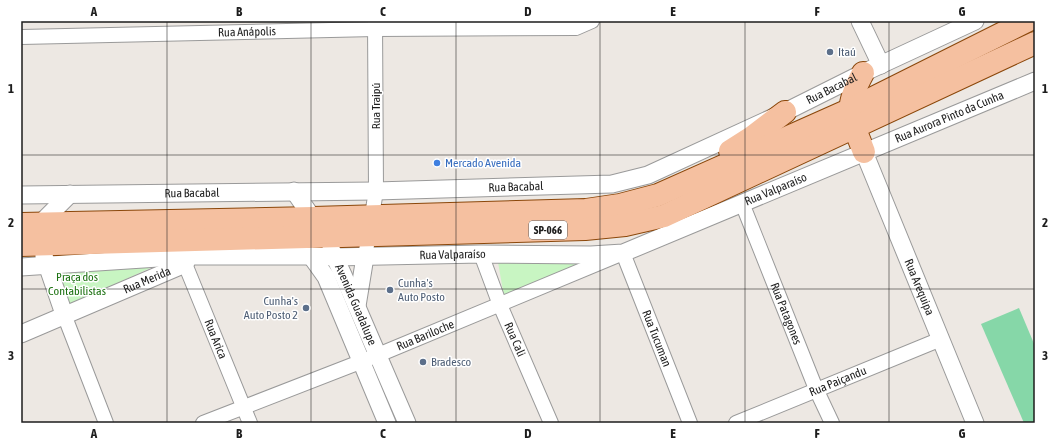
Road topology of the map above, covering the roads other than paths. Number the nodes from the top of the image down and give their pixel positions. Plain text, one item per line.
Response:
1 (592, 21) edge
2 (860, 21) edge
3 (975, 21) edge
4 (1027, 21) edge
5 (375, 25) edge
6 (21, 38) edge
7 (1035, 43) edge
8 (872, 69) junction
9 (1035, 81) edge
10 (785, 112) junction
11 (852, 119) junction
12 (864, 152) junction
13 (294, 191) junction
14 (376, 191) junction
15 (70, 194) junction
16 (658, 195) junction
17 (21, 196) edge
18 (742, 203) junction
19 (31, 223) edge
20 (318, 227) junction
21 (369, 236) junction
22 (31, 245) edge
23 (623, 253) junction
24 (481, 254) junction
25 (310, 256) junction
26 (334, 257) junction
27 (187, 260) junction
28 (46, 266) junction
29 (21, 267) edge
30 (500, 305) junction
31 (356, 306) junction
32 (65, 316) junction
33 (21, 334) edge
34 (941, 339) junction
35 (378, 355) junction
36 (361, 361) junction
37 (816, 389) junction
38 (244, 407) junction
39 (106, 423) edge
40 (203, 423) edge
41 (250, 423) edge
42 (387, 423) edge
43 (407, 423) edge
44 (551, 423) edge
45 (690, 423) edge
46 (736, 423) edge
47 (832, 423) edge
48 (975, 423) edge

1 - 5 street, Rua Anápolis
2 - 8 street
3 - 8 street, Rua Bacabal
4 - 11 main road, SP-066
5 - 6 street, Rua Anápolis
5 - 14 street, Rua Traipú
7 - 11 main road, SP-066
8 - 10 street, Rua Bacabal
8 - 11 main road
9 - 12 street, Rua Aurora Pinto da Cunha
10 - 14 street, Rua Bacabal
10 - 16 main road
11 - 12 main road
11 - 16 main road, SP-066
11 - 21 main road, SP-066
12 - 18 street, Rua Valparaíso
12 - 34 street, Rua Arequipa
13 - 14 street, Rua Bacabal
13 - 15 street, Rua Bacabal
13 - 20 street, Avenida Guadalupe
14 - 21 street
15 - 17 street, Rua Bacabal
15 - 19 street
16 - 21 main road, SP-066
18 - 23 street, Rua Valparaíso
18 - 37 street, Rua Patagones
19 - 20 main road, SP-066
19 - 22 street
20 - 21 main road, SP-066
20 - 22 main road, SP-066
20 - 26 street, Avenida Guadalupe
21 - 24 street, Rua Valparaíso
21 - 26 street, Rua Valparaíso
21 - 31 street
22 - 28 street
23 - 24 street, Rua Valparaíso
23 - 30 street, Rua Bariloche
23 - 45 street, Rua Tucuman
24 - 30 street, Rua Cali
25 - 26 street, Rua Valparaíso
25 - 27 street, Rua Valparaíso
25 - 36 street, Avenida Guadalupe
26 - 31 street, Avenida Guadalupe
27 - 28 street, Rua Valparaíso
27 - 32 street, Rua Merida
27 - 38 street, Rua Arica
28 - 29 street, Rua Valparaíso
28 - 32 street
30 - 35 street, Rua Bariloche
30 - 44 street, Rua Cali
31 - 35 street, Avenida Guadalupe
32 - 33 street, Rua Merida
32 - 39 street
34 - 37 street, Rua Paiçandu
34 - 48 street, Rua Arequipa
35 - 36 street, Rua Bariloche
35 - 43 street, Avenida Guadalupe
36 - 38 street, Rua Bariloche
36 - 42 street, Avenida Guadalupe
37 - 46 street, Rua Paiçandu
37 - 47 street, Rua Patagones
38 - 40 street, Rua Bariloche
38 - 41 street, Rua Arica

